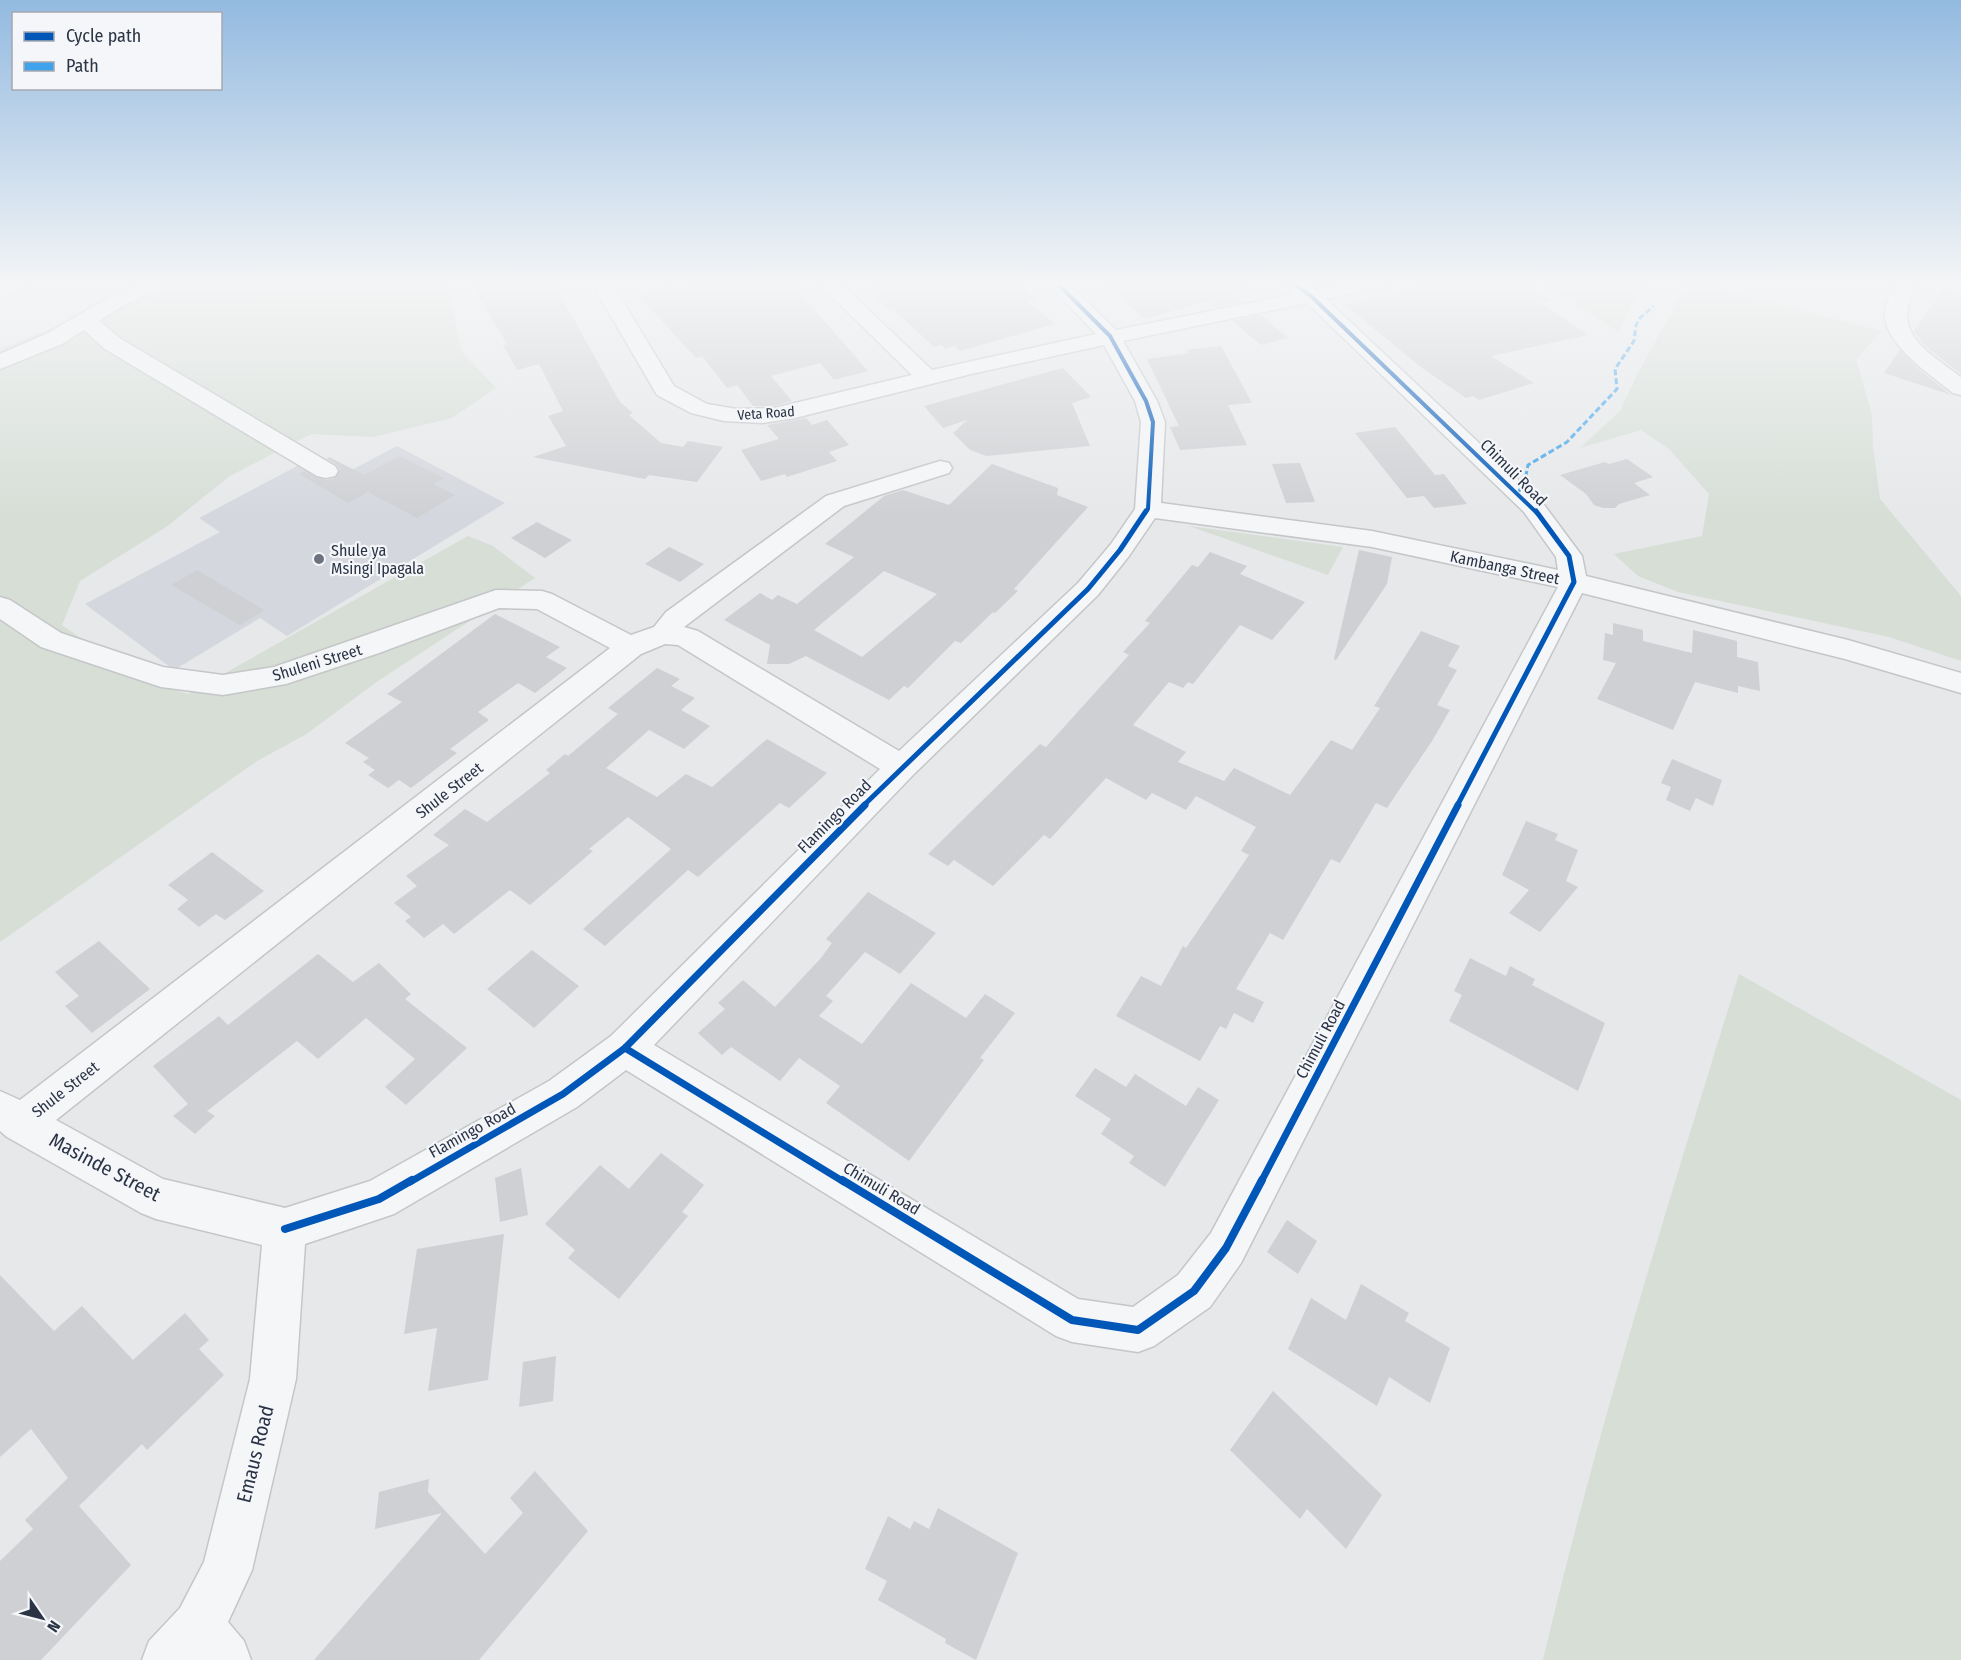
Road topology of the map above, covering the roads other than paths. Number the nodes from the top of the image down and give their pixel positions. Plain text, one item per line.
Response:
1 (139, 359) edge
2 (647, 359) edge
3 (909, 359) edge
4 (1005, 359) edge
5 (1123, 359) edge
6 (1377, 359) edge
7 (1928, 359) edge
8 (927, 377) junction
9 (1961, 388) edge
10 (940, 468) dead end
11 (326, 471) dead end
12 (1148, 509) junction
13 (1574, 582) junction
14 (0, 606) edge
15 (664, 633) junction
16 (631, 647) junction
17 (1961, 683) edge
18 (902, 767) junction
19 (625, 1048) junction
20 (11, 1116) edge
21 (285, 1229) junction
22 (197, 1649) edge

1 - 11 street
2 - 8 street, Veta Road
3 - 8 street
4 - 8 street, Veta Road
5 - 12 street
6 - 13 street, Chimuli Road
7 - 9 street
10 - 15 street
12 - 13 street, Kambanga Street
12 - 18 street, Flamingo Road
13 - 17 street, Kambanga Street
13 - 19 street, Chimuli Road
14 - 16 street, Shuleni Street
15 - 16 street, Shule Street
15 - 18 street
16 - 20 street, Shule Street
18 - 19 street, Flamingo Road
19 - 21 street, Flamingo Road
20 - 21 street, Masinde Street
21 - 22 street, Emaus Road

